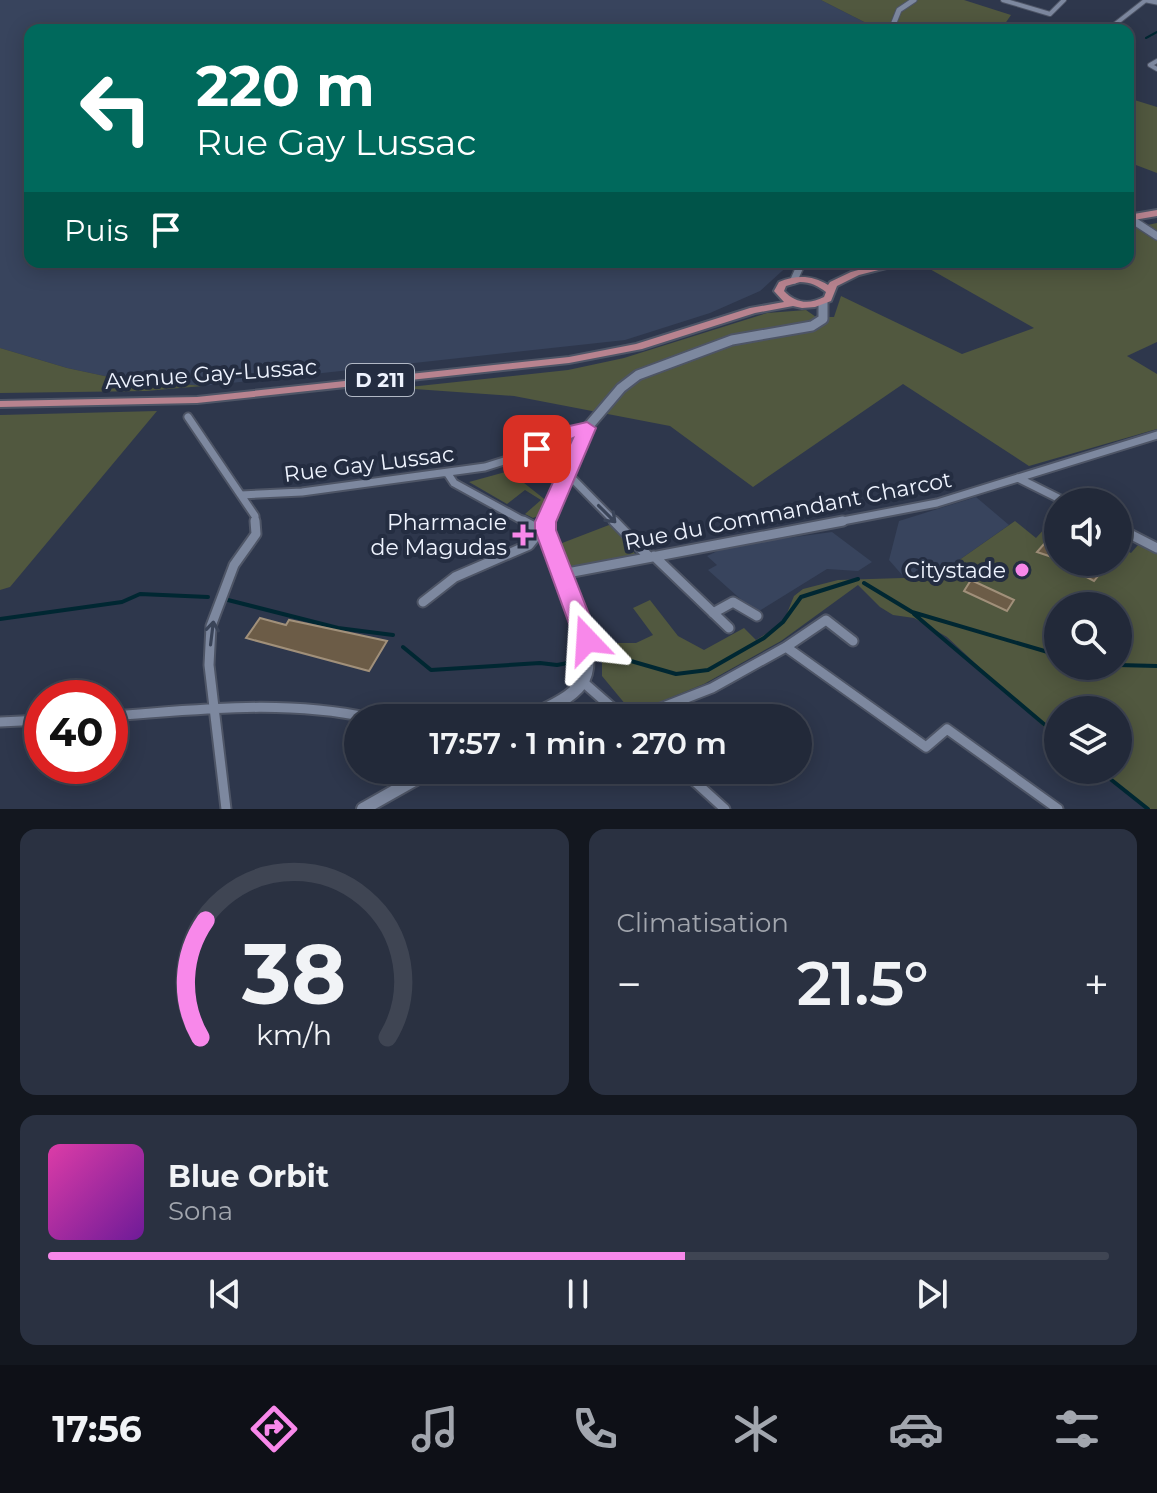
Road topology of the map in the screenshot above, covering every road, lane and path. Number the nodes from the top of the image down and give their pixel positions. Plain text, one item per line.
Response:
1 (914, 0) edge
2 (1003, 0) edge
3 (1064, 0) edge
4 (1147, 0) edge
5 (1157, 2) edge
6 (893, 24) edge
7 (1115, 24) edge
8 (1157, 61) edge
9 (1157, 69) edge
10 (1157, 215) edge
11 (1134, 218) edge
12 (1134, 222) edge
13 (1157, 236) edge
14 (801, 268) edge
15 (876, 268) edge
16 (857, 273) junction
17 (804, 280) junction
18 (829, 290) junction
19 (779, 292) junction
20 (793, 303) junction
21 (823, 303) junction
22 (806, 305) junction
23 (753, 310) junction
24 (823, 316) junction
25 (0, 404) edge
26 (188, 417) dead end
27 (587, 428) junction
28 (1157, 435) edge
29 (566, 472) junction
30 (448, 474) junction
31 (1018, 478) junction
32 (1044, 491) edge
33 (241, 495) junction
34 (541, 530) junction
35 (1132, 535) edge
36 (1157, 548) edge
37 (652, 556) junction
38 (562, 574) junction
39 (423, 602) dead end
40 (713, 613) junction
41 (757, 616) dead end
42 (729, 628) dead end
43 (853, 641) dead end
44 (786, 647) junction
45 (583, 682) junction
46 (553, 704) edge
47 (608, 704) edge
48 (671, 704) edge
49 (214, 711) junction
50 (344, 713) edge
51 (128, 715) edge
52 (24, 721) edge
53 (0, 722) edge
54 (407, 784) edge
55 (697, 784) edge
56 (226, 809) edge
57 (363, 809) edge
58 (725, 809) edge
59 (1058, 809) edge

1 - 6 street
2 - 3 street
4 - 5 street
4 - 7 street
8 - 9 street
10 - 11 main road
12 - 13 street
14 - 17 street
15 - 16 main road
16 - 17 main road
16 - 18 main road
17 - 18 main road
17 - 19 main road, Avenue Gay-Lussac
18 - 21 main road
19 - 20 main road
19 - 23 main road, Avenue Gay-Lussac / D 211
20 - 22 main road
20 - 23 main road, Avenue Gay-Lussac / D 211
21 - 22 main road
21 - 24 street
22 - 24 street
23 - 25 main road, Avenue Gay-Lussac / D 211
24 - 27 street
26 - 33 street
27 - 29 street
27 - 30 street, Rue Gay Lussac
28 - 31 street, Rue du Commandant Charcot
29 - 34 street
29 -> 37 street
30 - 33 street, Rue Gay Lussac
30 - 34 street
31 - 32 street
31 - 37 street, Rue du Commandant Charcot
49 -> 33 street
34 - 38 street
34 - 39 street
35 - 36 street
37 - 38 street, Rue du Commandant Charcot
37 - 40 street
38 - 45 street
40 - 41 street
40 - 42 street
43 - 44 street
44 - 48 street
44 - 59 street
45 - 46 street
45 - 47 street
49 - 50 street
49 - 51 street
49 - 56 street
52 - 53 street
54 - 57 street
55 - 58 street

